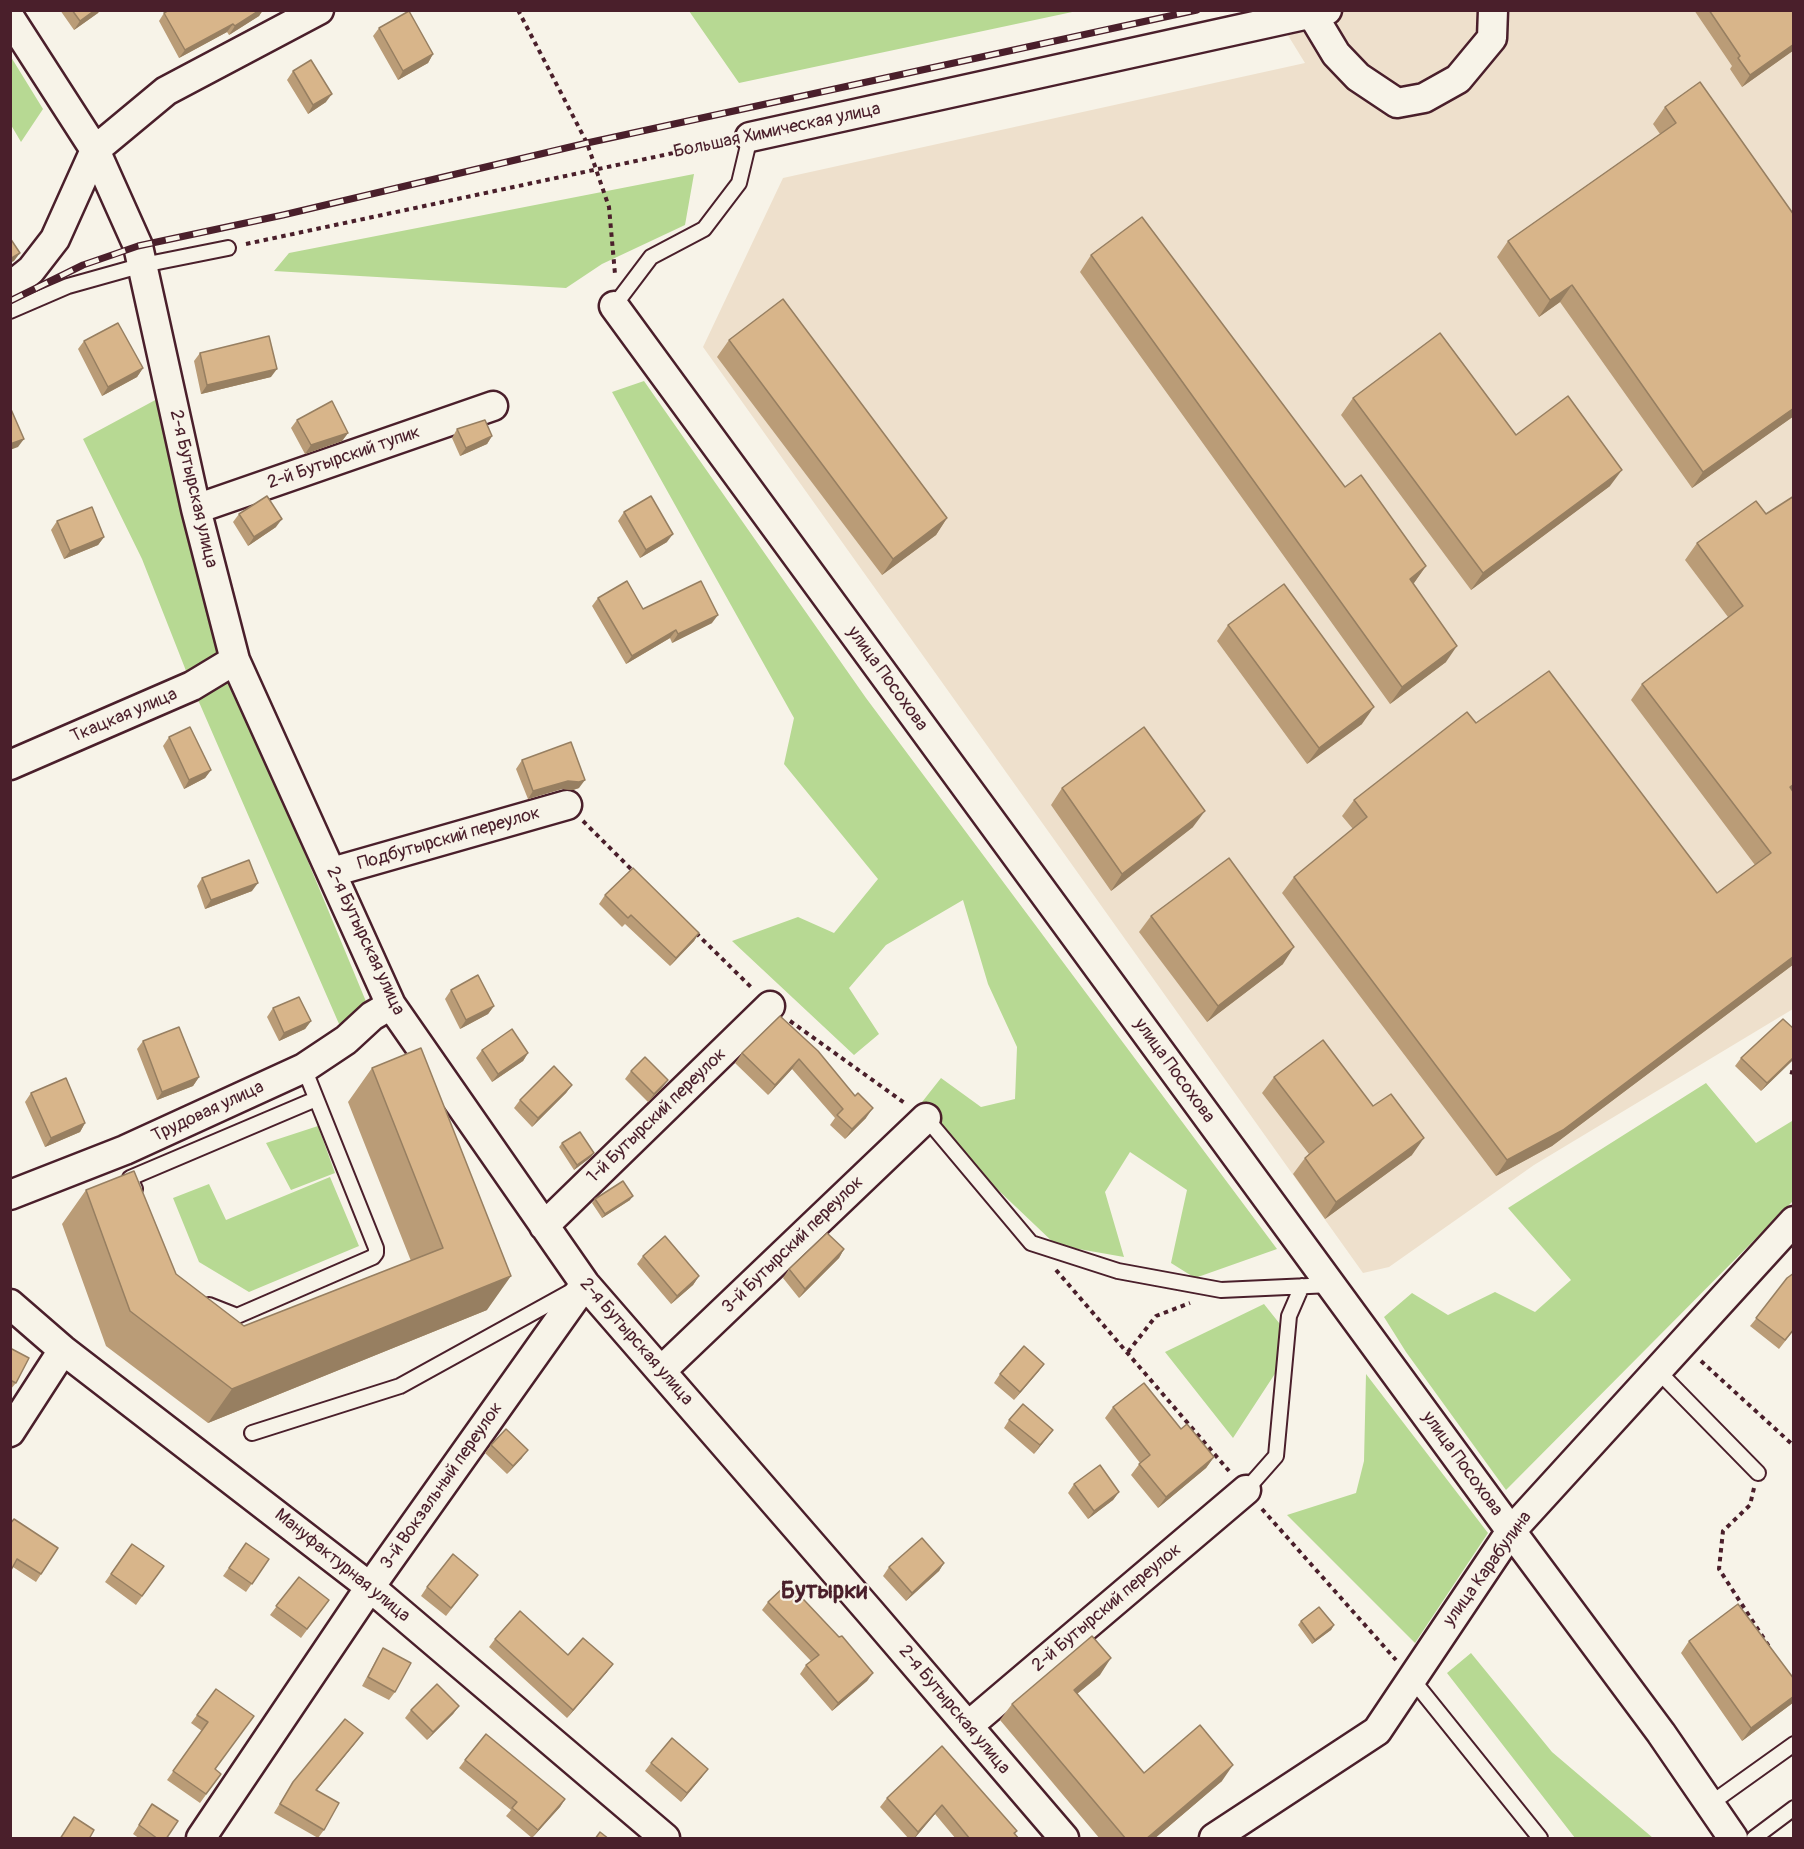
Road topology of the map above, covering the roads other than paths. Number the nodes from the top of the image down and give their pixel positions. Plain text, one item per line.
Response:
1 (319, 10) edge
2 (1493, 10) edge
3 (1320, 12) edge
4 (10, 18) edge
5 (750, 137) joint
6 (95, 150) junction
7 (228, 248) road end
8 (143, 265) junction
9 (10, 286) edge
10 (614, 306) joint
11 (10, 311) edge
12 (492, 406) dead end
13 (196, 509) junction
14 (235, 660) junction
15 (10, 765) edge
16 (567, 805) road end
17 (332, 872) junction
18 (391, 1005) junction
19 (770, 1006) road end
20 (304, 1068) junction
21 (316, 1099) junction
22 (926, 1118) joint
23 (10, 1195) edge
24 (139, 1198) edge
25 (1794, 1221) edge
26 (544, 1226) junction
27 (585, 1284) junction
28 (1331, 1285) junction
29 (1302, 1286) junction
30 (196, 1298) edge
31 (10, 1304) edge
32 (63, 1350) junction
33 (1658, 1370) junction
34 (661, 1371) junction
35 (10, 1432) edge
36 (252, 1433) dead end
37 (1758, 1473) road end
38 (1246, 1490) joint
39 (1511, 1531) junction
40 (370, 1587) junction
41 (1412, 1679) junction
42 (968, 1726) junction
43 (1794, 1744) edge
44 (1710, 1804) junction
45 (1794, 1808) edge
46 (201, 1839) edge
47 (665, 1839) edge
48 (1064, 1839) edge
49 (1214, 1839) edge
50 (1540, 1839) edge
51 (1733, 1839) edge
52 (1754, 1839) edge

1 - 6 street
2 - 3 street
3 - 5 street, Большая Химическая улица
4 - 6 street, 2-я Бутырская улица
5 - 10 lane
6 - 8 street, 2-я Бутырская улица
6 - 9 street
7 - 8 lane
8 - 11 lane
8 - 13 street, 2-я Бутырская улица
10 - 28 street, улица Посохова
12 - 13 street, 2-й Бутырский тупик
13 - 14 street, 2-я Бутырская улица
14 - 15 street, Ткацкая улица
14 - 17 street, 2-я Бутырская улица
16 - 17 street, Подбутырский переулок
17 - 18 street, 2-я Бутырская улица
18 - 20 street, Трудовая улица
18 - 26 street, 2-я Бутырская улица
19 - 26 street, 1-й Бутырский переулок
20 - 21 lane
20 - 23 street, Трудовая улица
21 - 24 lane
21 - 30 lane
22 - 29 lane
22 - 34 street, 3-й Бутырский переулок
25 - 33 street, улица Карабулина
26 - 27 street, 2-я Бутырская улица
27 - 34 street, 2-я Бутырская улица
27 - 36 lane
27 - 40 street, 3-й Вокзальный переулок
28 - 29 lane
28 - 39 street, улица Посохова
29 - 38 lane
31 - 32 street, Мануфактурная улица
32 - 35 street
32 - 40 street, Мануфактурная улица
33 - 37 lane
33 - 39 street, улица Карабулина
34 - 42 street, 2-я Бутырская улица
38 - 42 street, 2-й Бутырский переулок
39 - 41 street, улица Карабулина
39 - 44 street, улица Посохова
40 - 46 street, 3-й Вокзальный переулок
40 - 47 street, Мануфактурная улица
41 - 49 street, улица Карабулина
41 - 50 lane
42 - 48 street, 2-я Бутырская улица
43 - 44 lane
44 - 51 street, улица Посохова
45 - 52 lane

